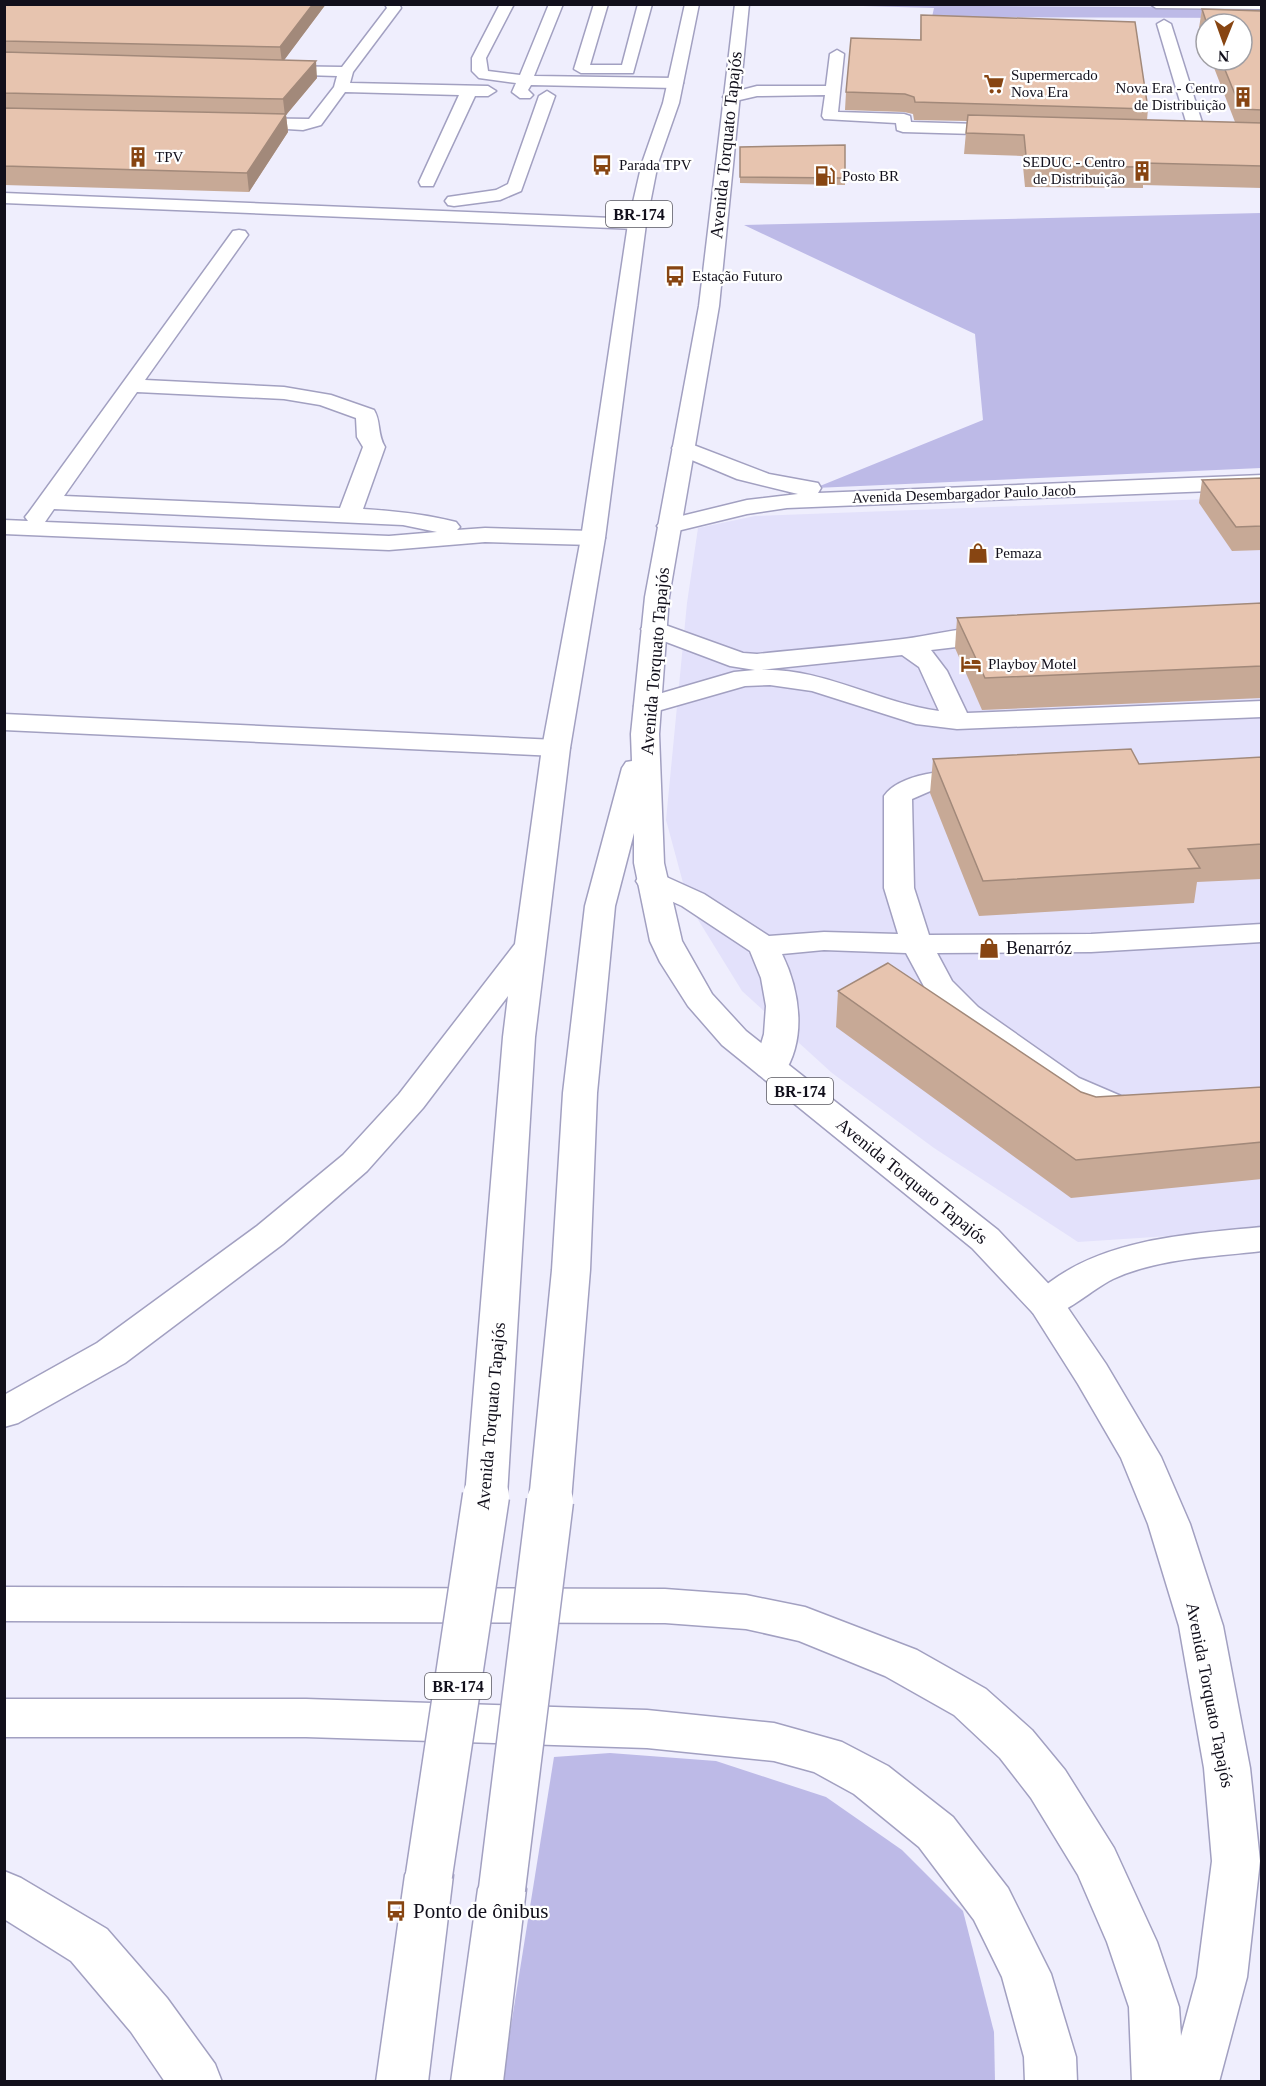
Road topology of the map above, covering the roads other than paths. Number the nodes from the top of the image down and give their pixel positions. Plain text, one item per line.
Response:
1 (392, 4) edge
2 (507, 4) edge
3 (556, 4) edge
4 (601, 4) edge
5 (645, 4) edge
6 (692, 4) edge
7 (742, 4) edge
8 (1156, 4) edge
9 (1206, 5) edge
10 (1262, 5) edge
11 (1164, 24) dead end
12 (837, 54) dead end
13 (252, 70) edge
14 (766, 76) dead end
15 (738, 79) junction
16 (343, 80) junction
17 (655, 83) junction
18 (675, 83) junction
19 (834, 83) junction
20 (522, 86) junction
21 (469, 91) junction
22 (547, 96) junction
23 (652, 100) dead end
24 (671, 103) junction
25 (232, 123) edge
26 (1023, 130) edge
27 (1198, 135) edge
28 (427, 182) dead end
29 (4, 198) edge
30 (241, 206) junction
31 (637, 224) junction
32 (239, 235) dead end
33 (131, 386) junction
34 (683, 448) junction
35 (1262, 472) edge
36 (1262, 482) edge
37 (48, 502) junction
38 (349, 516) junction
39 (669, 526) junction
40 (4, 527) edge
41 (29, 528) junction
42 (485, 535) junction
43 (593, 538) junction
44 (654, 629) junction
45 (1026, 635) edge
46 (902, 647) junction
47 (1262, 710) edge
48 (646, 720) junction
49 (957, 721) junction
50 (4, 722) edge
51 (556, 748) junction
52 (1003, 776) edge
53 (651, 881) junction
54 (1262, 933) edge
55 (532, 944) junction
56 (917, 944) junction
57 (763, 946) junction
58 (771, 1068) junction
59 (1163, 1108) edge
60 (1262, 1239) edge
61 (1046, 1304) junction
62 (4, 1413) edge
63 (4, 1604) edge
64 (4, 1718) edge
65 (4, 1893) edge
66 (196, 2082) edge
67 (402, 2082) edge
68 (477, 2082) edge
69 (1051, 2082) edge
70 (1158, 2082) edge
71 (1193, 2082) edge

1 - 16 main road
2 - 20 main road
3 - 20 main road
4 - 5 main road
6 - 18 main road, Avenida Torquato Tapajós / BR-174
7 - 15 main road, Avenida Torquato Tapajós / BR-174
8 - 9 main road
9 - 10 main road
11 - 27 main road
12 - 19 main road
13 - 16 main road
14 - 19 main road
15 - 19 main road
15 - 34 main road, Avenida Torquato Tapajós / BR-174
16 - 21 main road
16 - 25 main road
17 - 18 main road
17 - 20 main road
17 - 22 main road
18 - 24 main road, Avenida Torquato Tapajós / BR-174
19 - 26 main road
20 - 21 main road
20 - 22 main road
21 - 28 main road
22 - 30 main road
23 - 24 main road
24 - 31 main road, Avenida Torquato Tapajós / BR-174
29 - 30 main road
30 - 31 main road
31 - 43 main road, Avenida Torquato Tapajós / BR-174
32 - 33 main road
33 - 37 main road
33 - 38 main road
34 - 35 main road, Avenida Desembargador Paulo Jacob
34 - 39 main road, Avenida Torquato Tapajós / BR-174
36 - 39 main road, Avenida Desembargador Paulo Jacob
37 - 38 main road
37 - 41 main road
38 - 42 main road
39 - 44 main road, Avenida Torquato Tapajós / BR-174
40 - 41 main road
41 - 42 main road
42 - 43 main road
43 - 51 main road, Avenida Torquato Tapajós / BR-174
44 - 46 main road
44 - 48 main road, Avenida Torquato Tapajós / BR-174
45 - 46 main road
46 - 49 main road
47 - 49 main road
48 - 49 main road
48 - 53 main road, Avenida Torquato Tapajós / BR-174
48 - 68 main road, bridge
50 - 51 main road
51 - 55 main road, Avenida Torquato Tapajós / BR-174
52 - 56 main road
53 - 57 main road
53 - 58 main road, Avenida Torquato Tapajós / BR-174
54 - 56 main road
55 - 62 main road
55 - 67 main road, Avenida Torquato Tapajós / BR-174, bridge
56 - 57 main road
56 - 59 main road
57 - 58 main road
58 - 61 main road, Avenida Torquato Tapajós / BR-174
60 - 61 main road
61 - 71 main road, Avenida Torquato Tapajós / BR-174
63 - 70 main road
64 - 69 main road
65 - 66 main road

